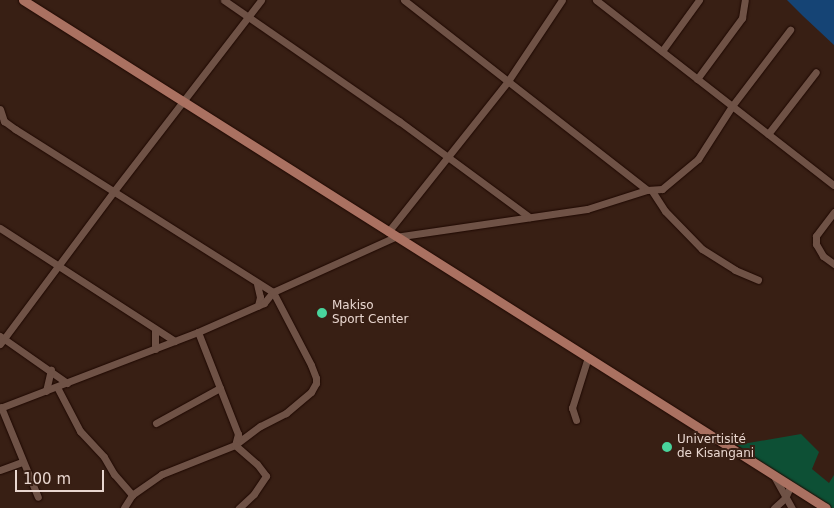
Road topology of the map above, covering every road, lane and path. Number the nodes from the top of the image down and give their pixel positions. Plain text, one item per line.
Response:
1 (23, 0) edge
2 (224, 0) edge
3 (261, 0) edge
4 (404, 0) edge
5 (562, 0) edge
6 (596, 0) edge
7 (699, 0) edge
8 (745, 0) edge
9 (249, 17) junction
10 (790, 30) dead end
11 (662, 51) junction
12 (816, 72) dead end
13 (697, 78) junction
14 (508, 81) junction
15 (183, 101) junction
16 (732, 106) junction
17 (0, 109) edge
18 (2, 122) edge
19 (768, 134) junction
20 (448, 156) junction
21 (834, 186) edge
22 (114, 191) junction
23 (649, 191) junction
24 (834, 212) edge
25 (529, 216) junction
26 (0, 228) edge
27 (392, 235) junction
28 (834, 264) edge
29 (58, 266) junction
30 (758, 280) dead end
31 (258, 284) junction
32 (273, 292) junction
33 (258, 306) junction
34 (155, 329) junction
35 (198, 332) junction
36 (1, 339) edge
37 (176, 341) junction
38 (155, 349) junction
39 (588, 357) junction
40 (51, 370) junction
41 (68, 383) junction
42 (57, 386) junction
43 (220, 388) junction
44 (46, 391) junction
45 (1, 408) edge
46 (576, 420) dead end
47 (156, 423) dead end
48 (235, 446) junction
49 (22, 462) junction
50 (0, 470) edge
51 (772, 473) junction
52 (790, 485) junction
53 (132, 496) junction
54 (38, 497) dead end
55 (785, 498) junction
56 (124, 508) edge
57 (239, 508) edge
58 (774, 508) edge
59 (792, 508) edge
60 (826, 508) edge

1 - 15 main road
2 - 9 street
3 - 9 street
4 - 14 street
5 - 14 street
6 - 11 street
7 - 11 street
8 - 13 street
9 - 15 street
9 - 20 street
10 - 16 street
11 - 13 street
12 - 19 street
13 - 16 street
14 - 20 street
14 - 23 street
15 - 22 street
15 - 27 main road
16 - 19 street
16 - 23 street
17 - 18 street
18 - 22 street
19 - 21 street
20 - 25 street
20 - 27 street
22 - 29 street
22 - 31 street
23 - 25 street
23 - 30 street
24 - 28 street
25 - 27 street
26 - 29 street
27 - 32 street
27 - 39 main road
29 - 34 street
29 - 36 street
31 - 32 street
31 - 33 street
32 - 33 street
32 - 48 street
33 - 35 street
34 - 37 street
34 - 38 street
35 - 37 street
35 - 43 street
36 - 40 street
37 - 38 street
38 - 41 street
39 - 46 street
39 - 51 main road
40 - 41 street
40 - 44 street
41 - 42 street
42 - 44 street
42 - 53 street
43 - 47 street
43 - 48 street
44 - 45 street
45 - 49 street
48 - 53 street
48 - 57 street
49 - 50 street
49 - 54 street
51 - 52 main road
51 - 55 street
52 - 55 street
52 - 60 main road
53 - 56 street
55 - 58 street
55 - 59 street

